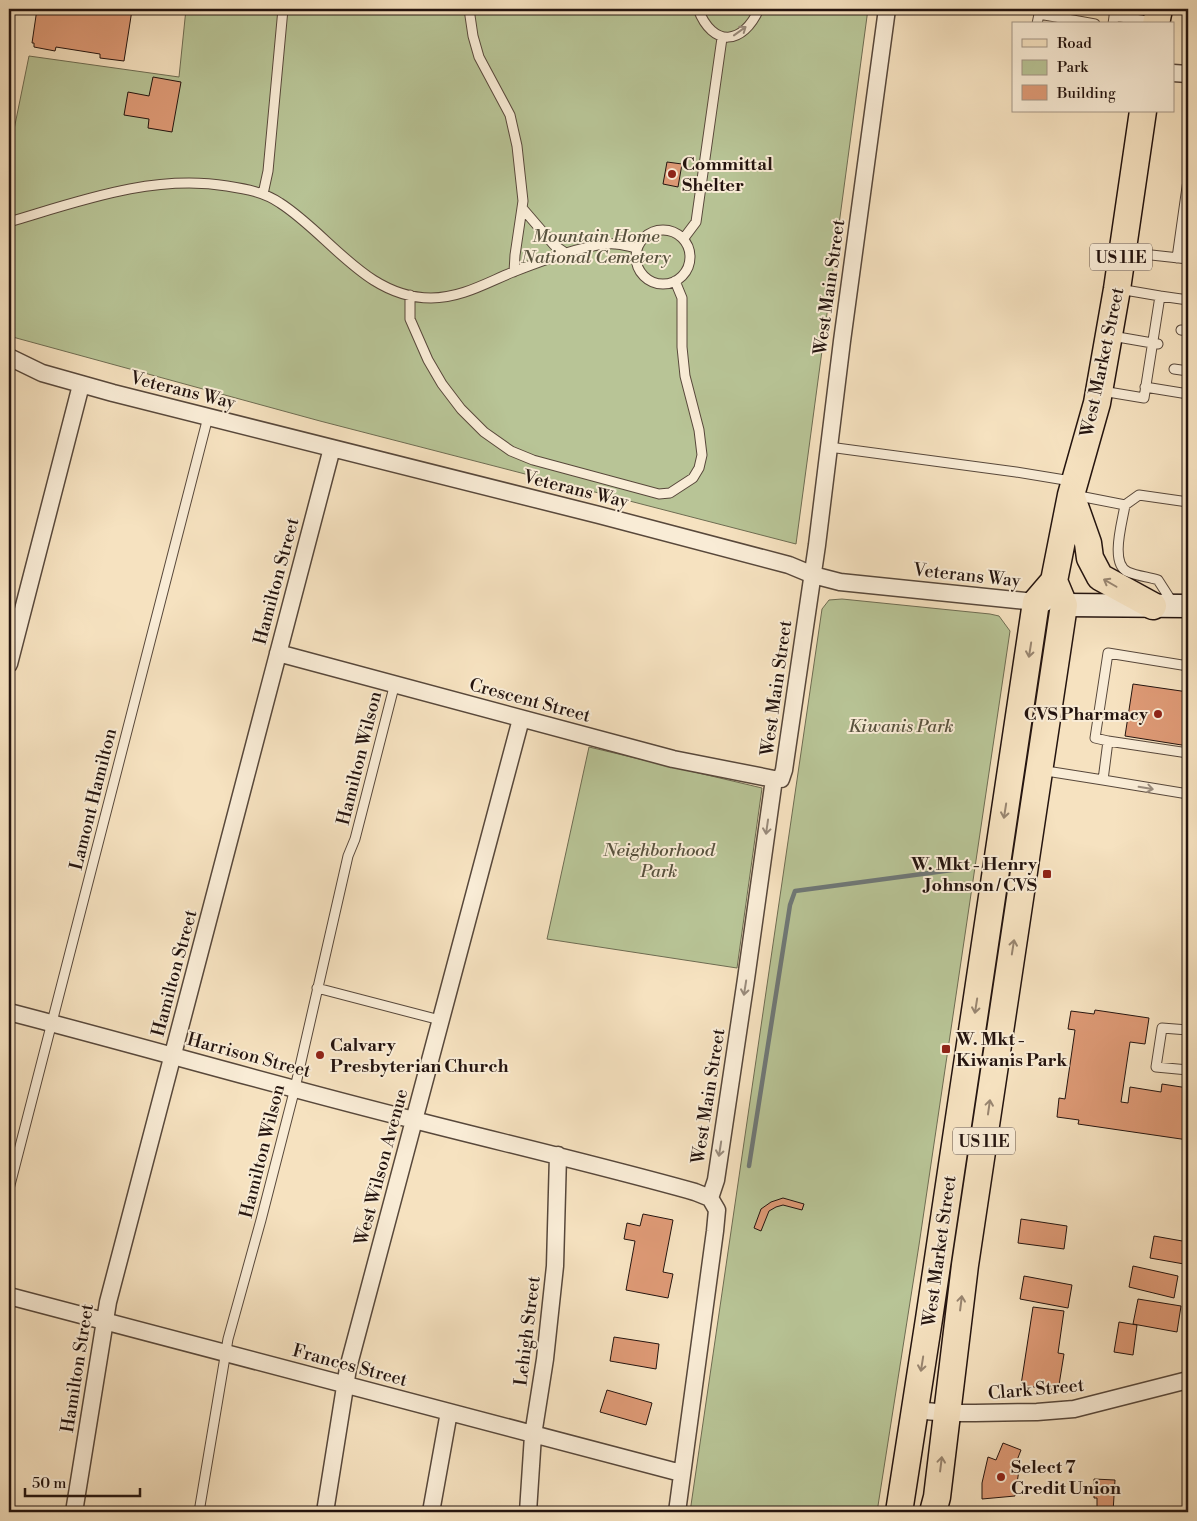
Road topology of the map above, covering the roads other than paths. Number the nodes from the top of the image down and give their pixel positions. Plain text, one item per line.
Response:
1 (283, 9) edge
2 (470, 9) edge
3 (698, 9) edge
4 (759, 9) edge
5 (887, 9) edge
6 (1039, 16) edge
7 (1114, 16) edge
8 (1157, 18) edge
9 (1081, 22) edge
10 (722, 38) junction
11 (1174, 72) edge
12 (1188, 74) edge
13 (1143, 112) edge
14 (1188, 180) edge
15 (262, 194) junction
16 (523, 209) junction
17 (9, 222) edge
18 (1185, 224) edge
19 (684, 238) junction
20 (637, 248) junction
21 (1122, 252) junction
22 (567, 254) junction
23 (1177, 258) junction
24 (1188, 260) edge
25 (514, 272) junction
26 (675, 282) junction
27 (1118, 289) junction
28 (410, 295) junction
29 (1160, 296) junction
30 (1188, 300) edge
31 (1109, 336) junction
32 (1155, 344) junction
33 (9, 357) edge
34 (1174, 369) dead end
35 (1188, 371) edge
36 (81, 384) junction
37 (1145, 387) junction
38 (1099, 391) junction
39 (1188, 394) edge
40 (208, 417) junction
41 (829, 447) junction
42 (332, 448) junction
43 (1073, 488) junction
44 (1188, 502) edge
45 (1126, 505) junction
46 (813, 575) junction
47 (1054, 581) junction
48 (1036, 602) junction
49 (1064, 605) junction
50 (1172, 606) edge
51 (278, 653) junction
52 (9, 664) edge
53 (1188, 666) edge
54 (395, 684) junction
55 (521, 720) junction
56 (1108, 740) junction
57 (1186, 754) edge
58 (1040, 770) junction
59 (774, 779) junction
60 (1103, 780) junction
61 (1188, 794) edge
62 (317, 988) junction
63 (9, 1012) edge
64 (440, 1020) junction
65 (52, 1023) junction
66 (1188, 1030) edge
67 (173, 1055) junction
68 (1188, 1070) edge
69 (295, 1088) junction
70 (414, 1120) junction
71 (558, 1155) junction
72 (9, 1189) edge
73 (710, 1198) junction
74 (9, 1296) edge
75 (105, 1322) junction
76 (226, 1353) junction
77 (1188, 1380) edge
78 (345, 1384) junction
79 (915, 1410) junction
80 (449, 1412) junction
81 (947, 1413) junction
82 (533, 1435) junction
83 (682, 1473) junction
84 (74, 1512) edge
85 (199, 1512) edge
86 (325, 1512) edge
87 (431, 1512) edge
88 (528, 1512) edge
89 (677, 1512) edge
90 (898, 1512) edge
91 (933, 1512) edge

1 - 15 lane
2 - 16 lane
3 - 10 lane
10 -> 4 lane
5 - 41 street, West Main Street
6 - 9 lane
7 - 8 lane
10 - 19 lane
11 - 12 street
13 - 21 main road, West Market Street / US 11E
14 - 18 lane
15 - 17 lane
15 - 28 lane
16 - 22 lane
16 - 25 lane
18 - 23 lane
19 - 20 lane
19 - 26 lane
20 - 22 lane
20 - 26 lane
21 - 23 lane
21 - 27 main road, West Market Street / US 11E
22 - 25 lane
23 - 24 lane
25 - 28 lane
26 - 28 lane
27 - 29 lane
27 - 31 main road, West Market Street / US 11E
29 - 30 lane
29 - 32 lane
31 - 32 lane
31 - 38 main road, West Market Street / US 11E
32 - 37 lane
33 - 36 street, Veterans Way
34 - 35 lane
36 - 40 street, Veterans Way
36 - 52 street
37 - 38 lane
37 - 39 lane
38 - 43 main road, West Market Street / US 11E
40 - 42 street, Veterans Way
40 - 65 lane, Lamont Hamilton
41 - 43 lane
41 - 46 street, West Main Street
42 - 46 street, Veterans Way
42 - 51 street, Hamilton Street
43 - 45 lane
43 - 47 main road, West Market Street / US 11E
50 -> 43 main road
44 - 45 lane
45 - 50 lane
46 - 48 street, Veterans Way
46 - 59 street, West Main Street
47 - 48 main road, West Market Street / US 11E
47 - 49 main road
48 - 49 street, Veterans Way
48 -> 79 main road, West Market Street / US 11E
49 - 50 main road
49 - 58 main road, West Market Street / US 11E
51 - 54 street, Crescent Street
51 - 67 street, Hamilton Street
53 - 56 lane
54 - 55 street, Crescent Street
54 - 62 lane, Hamilton Wilson
55 - 59 street, Crescent Street
55 - 64 street, West Wilson Avenue
56 - 57 lane
56 - 60 lane
58 - 60 lane
81 -> 58 main road, West Market Street / US 11E
59 -> 73 street, West Main Street
60 -> 61 lane
62 - 64 lane
62 - 69 lane, Hamilton Wilson
63 - 65 street, Harrison Street
64 - 70 street, West Wilson Avenue
65 - 67 street, Harrison Street
65 - 72 lane, Lamont Hamilton
66 - 68 lane
67 - 69 street, Harrison Street
67 - 75 street, Hamilton Street
69 - 70 street, Harrison Street
69 - 76 lane, Hamilton Wilson
70 - 71 street, Harrison Street
70 - 78 street, West Wilson Avenue
71 - 73 street, Harrison Street
71 - 82 street, Lehigh Street
73 - 83 street
74 - 75 street, Frances Street
75 - 76 street, Frances Street
75 - 84 street, Hamilton Street
76 - 78 street, Frances Street
76 - 85 lane, Hamilton Wilson
77 - 81 street, Clark Street
78 - 80 street, Frances Street
78 - 86 street, West Wilson Avenue
79 - 81 street, Clark Street
79 - 90 main road, West Market Street / US 11E
80 - 82 street, Frances Street
80 - 87 street
91 -> 81 main road, West Market Street / US 11E
82 - 83 street, Frances Street
82 - 88 street, Lehigh Street
83 - 89 street

